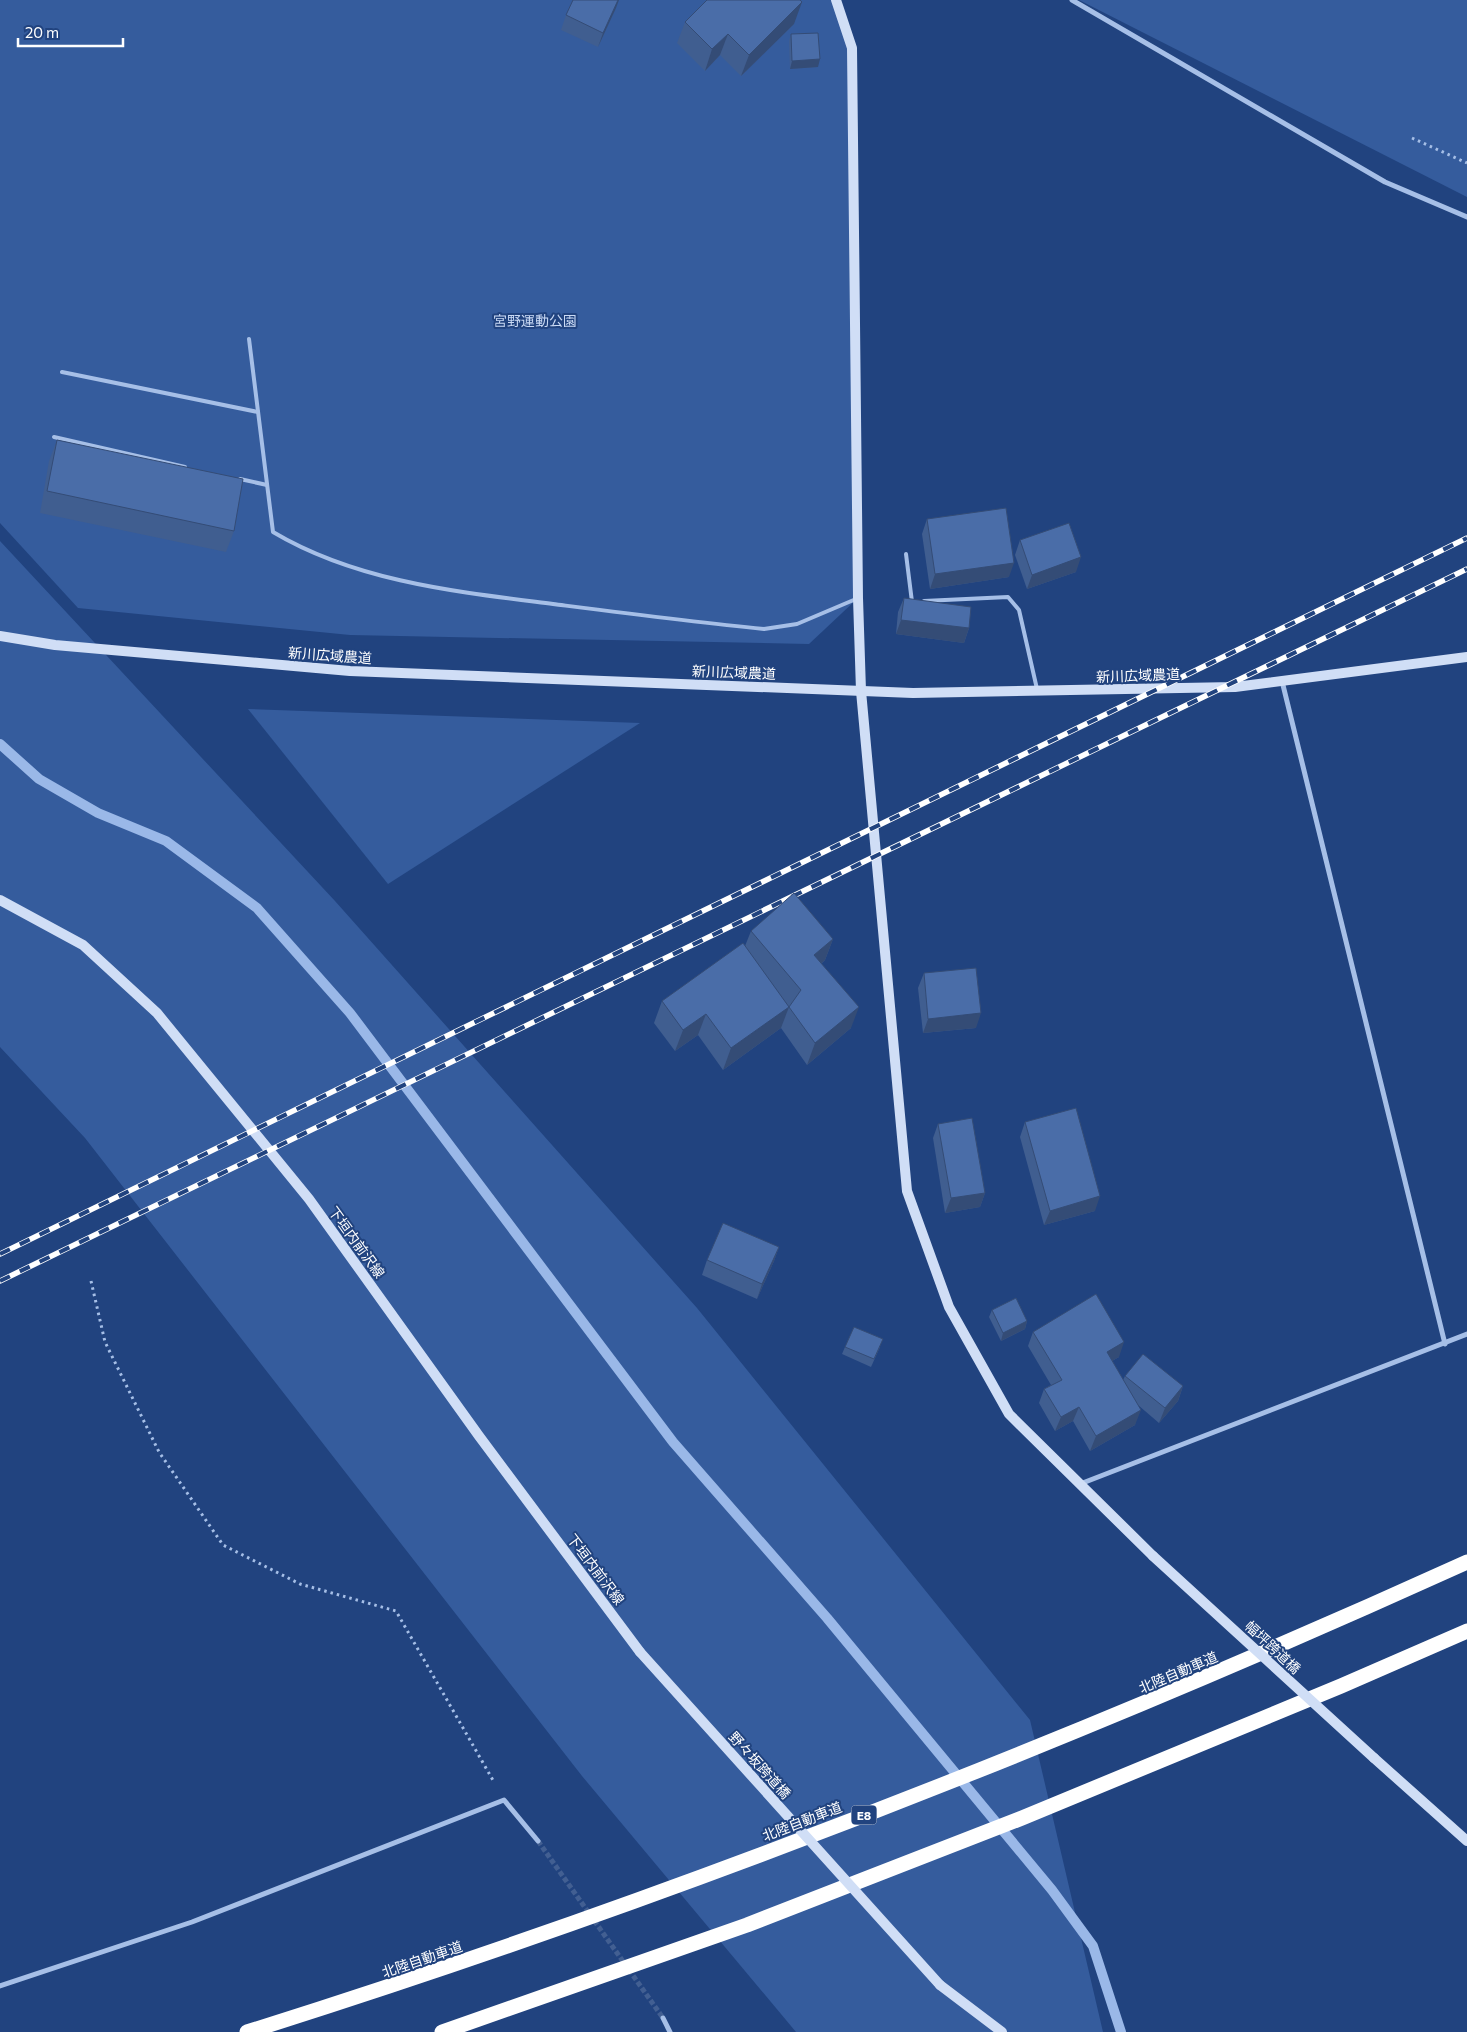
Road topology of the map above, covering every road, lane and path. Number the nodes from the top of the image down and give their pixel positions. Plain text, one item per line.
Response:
1 (836, 0) edge
2 (1072, 0) edge
3 (1412, 138) dead end
4 (1467, 163) edge
5 (1467, 217) edge
6 (249, 338) dead end
7 (62, 372) dead end
8 (258, 412) junction
9 (54, 437) dead end
10 (190, 468) edge
11 (238, 479) edge
12 (267, 486) junction
13 (906, 554) dead end
14 (858, 598) junction
15 (0, 636) edge
16 (1467, 656) edge
17 (1282, 680) junction
18 (861, 691) junction
19 (1037, 692) junction
20 (0, 900) edge
21 (91, 1281) dead end
22 (1467, 1334) edge
23 (1444, 1344) junction
24 (1080, 1484) junction
25 (1467, 1562) edge
26 (1467, 1631) edge
27 (640, 1652) joint
28 (504, 1800) junction
29 (538, 1841) tunnel mouth
30 (1467, 1841) edge
31 (0, 1986) edge
32 (663, 2018) tunnel mouth
33 (247, 2032) edge
34 (442, 2032) edge
35 (670, 2032) edge
36 (1002, 2032) edge

1 - 14 street, 幅坪跨道橋
2 - 5 street
3 - 4 path
6 - 8 lane
7 - 8 lane
8 - 12 lane
9 - 10 lane
11 - 12 lane
12 - 14 lane
13 - 19 lane
14 - 18 street, 幅坪跨道橋
15 - 18 street, 新川広域農道
16 - 17 street, 新川広域農道
17 - 19 street, 新川広域農道
17 - 23 street
18 - 19 street, 新川広域農道
18 - 24 street, 幅坪跨道橋
20 - 27 street, 下垣内前沢線
21 - 28 path
22 - 23 street
23 - 24 street
24 - 30 street, 幅坪跨道橋, bridge
25 - 33 highway, 北陸自動車道 / E8
26 - 34 highway
27 - 36 street, 野々坂跨道橋, bridge
28 - 29 street
28 - 31 street
32 - 35 street

